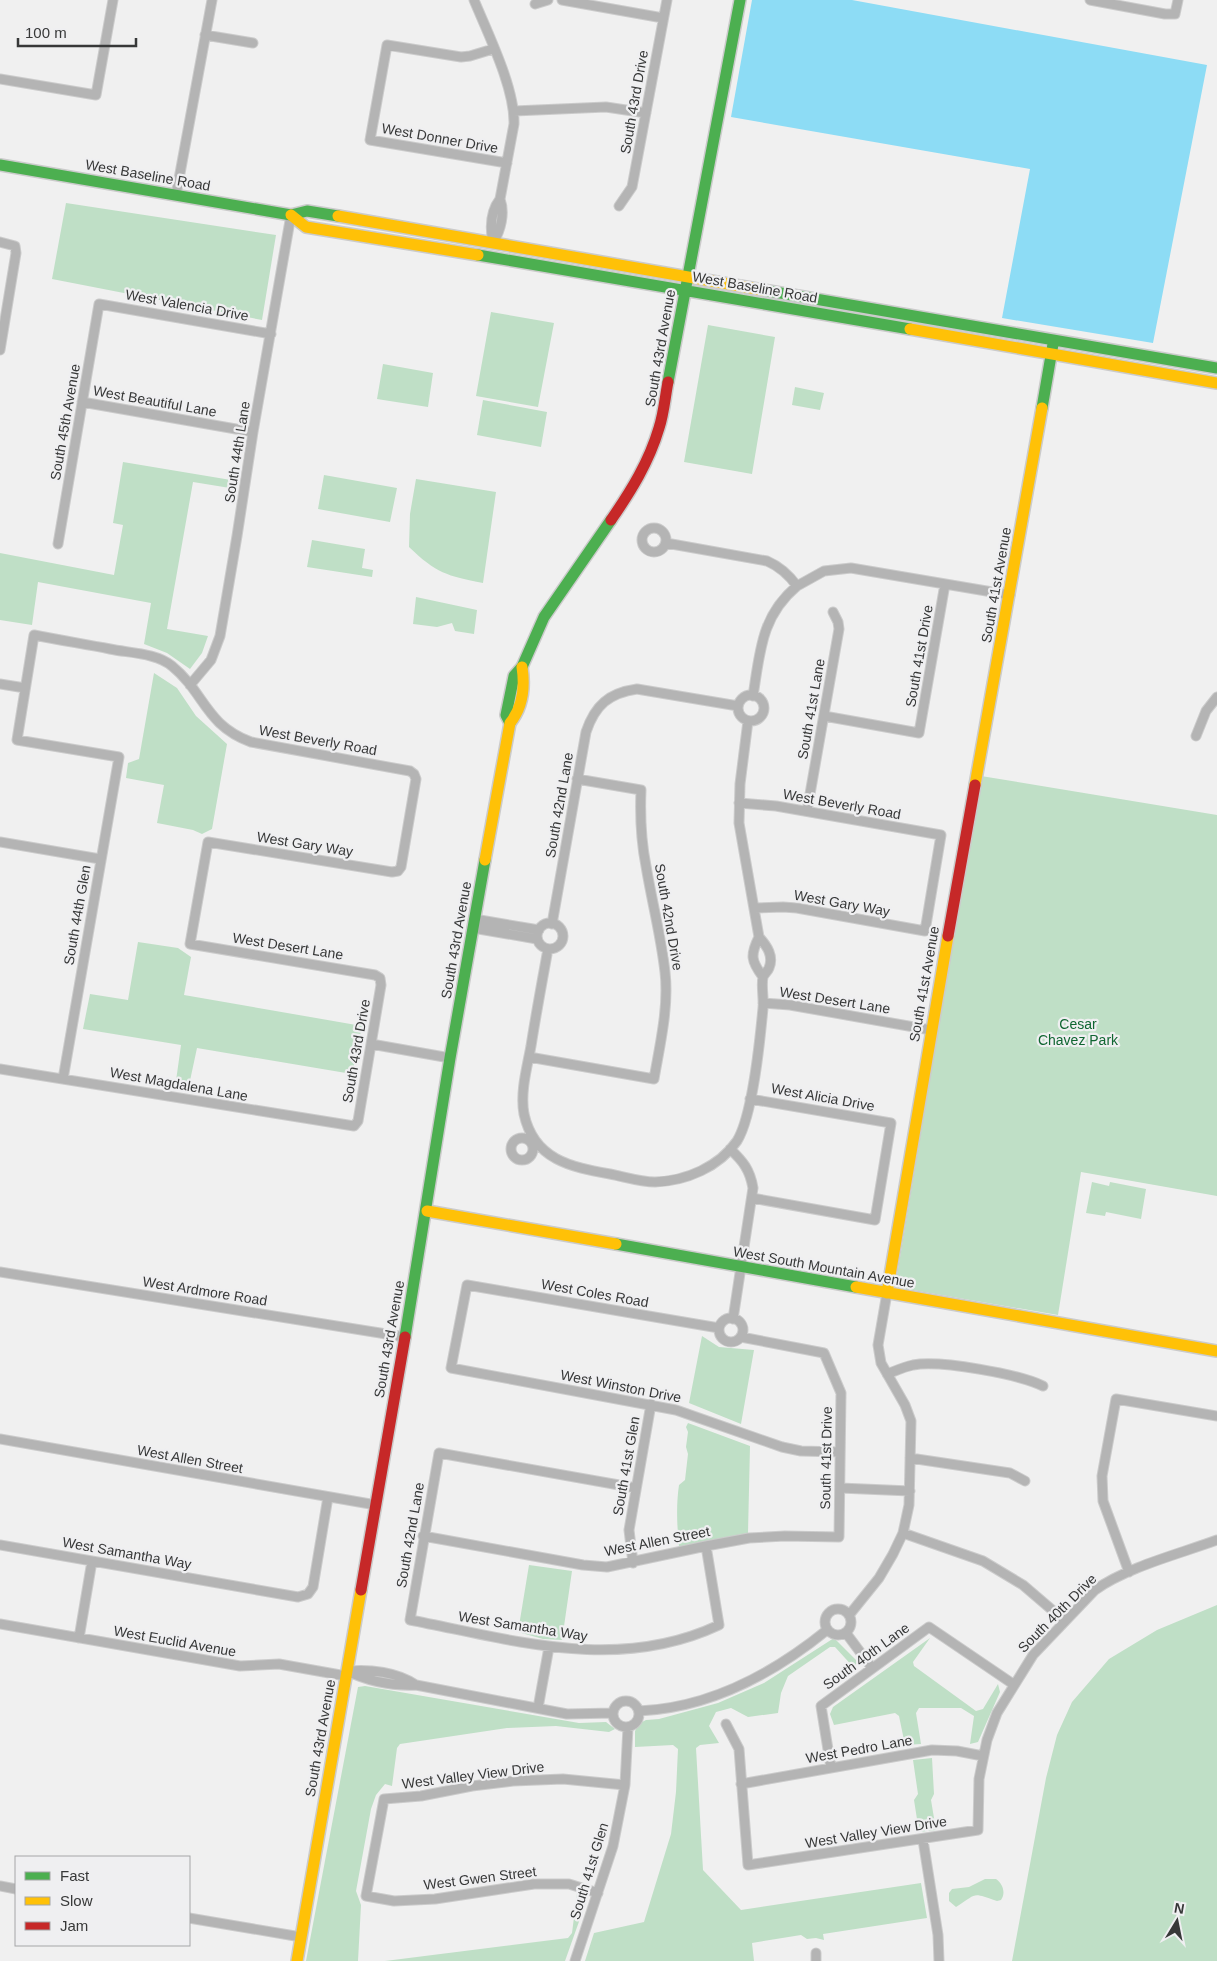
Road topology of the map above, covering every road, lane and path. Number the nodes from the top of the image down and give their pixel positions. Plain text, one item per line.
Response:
1 (113, 0) edge
2 (212, 0) edge
3 (474, 0) edge
4 (548, 0) edge
5 (562, 0) edge
6 (667, 0) edge
7 (740, 0) edge
8 (1090, 0) edge
9 (1178, 0) edge
10 (535, 4) dead end
11 (663, 18) junction
12 (205, 35) junction
13 (253, 43) dead end
14 (493, 49) junction
15 (0, 79) edge
16 (514, 111) junction
17 (646, 113) junction
18 (507, 163) junction
19 (0, 165) edge
20 (176, 195) junction
21 (619, 206) dead end
22 (291, 215) junction
23 (0, 242) edge
24 (493, 243) junction
25 (686, 282) junction
26 (99, 304) joint
27 (3, 314) edge
28 (271, 334) junction
29 (1054, 340) junction
30 (0, 350) edge
31 (1052, 353) junction
32 (1217, 368) edge
33 (1217, 383) edge
34 (82, 402) junction
35 (253, 432) junction
36 (58, 544) dead end
37 (666, 544) dead end
38 (945, 584) junction
39 (797, 586) junction
40 (1010, 595) junction
41 (834, 612) dead end
42 (0, 684) edge
43 (190, 685) junction
44 (25, 688) junction
45 (753, 696) junction
46 (1217, 697) edge
47 (738, 706) junction
48 (824, 716) junction
49 (748, 721) junction
50 (1196, 736) dead end
51 (577, 779) junction
52 (739, 803) junction
53 (808, 811) junction
54 (0, 842) edge
55 (100, 859) junction
56 (398, 871) joint
57 (754, 908) junction
58 (474, 923) junction
59 (552, 924) junction
60 (925, 931) joint
61 (538, 935) junction
62 (760, 937) junction
63 (190, 944) joint
64 (548, 949) junction
65 (763, 977) junction
66 (380, 978) joint
67 (763, 1003) junction
68 (931, 1030) junction
69 (371, 1044) junction
70 (529, 1057) junction
71 (450, 1058) junction
72 (0, 1069) edge
73 (63, 1079) junction
74 (750, 1099) junction
75 (354, 1126) joint
76 (730, 1149) junction
77 (752, 1198) junction
78 (426, 1211) junction
79 (742, 1268) junction
80 (0, 1272) edge
81 (887, 1293) junction
82 (733, 1318) junction
83 (719, 1328) junction
84 (405, 1337) junction
85 (741, 1337) junction
86 (1217, 1351) edge
87 (451, 1368) joint
88 (887, 1374) junction
89 (1043, 1386) dead end
90 (651, 1404) junction
91 (1217, 1416) edge
92 (0, 1439) edge
93 (840, 1452) junction
94 (910, 1458) junction
95 (1025, 1481) dead end
96 (636, 1488) junction
97 (840, 1488) junction
98 (910, 1491) junction
99 (328, 1497) junction
100 (376, 1505) junction
101 (903, 1534) junction
102 (423, 1536) junction
103 (839, 1537) joint
104 (1217, 1540) edge
105 (0, 1545) edge
106 (706, 1546) junction
107 (92, 1561) junction
108 (633, 1563) junction
109 (1129, 1572) junction
110 (850, 1614) junction
111 (410, 1620) joint
112 (1066, 1621) junction
113 (0, 1624) edge
114 (828, 1630) junction
115 (846, 1633) junction
116 (79, 1638) junction
117 (549, 1647) junction
118 (872, 1668) junction
119 (347, 1674) junction
120 (1013, 1684) junction
121 (538, 1708) junction
122 (639, 1711) junction
123 (613, 1713) junction
124 (726, 1724) dead end
125 (628, 1727) junction
126 (983, 1756) junction
127 (832, 1768) junction
128 (741, 1784) junction
129 (625, 1785) junction
130 (978, 1830) joint
131 (924, 1840) junction
132 (0, 1886) edge
133 (15, 1889) edge
134 (598, 1892) junction
135 (366, 1896) joint
136 (190, 1918) edge
137 (301, 1937) junction
138 (296, 1961) edge
139 (575, 1961) edge
140 (939, 1961) edge

1 - 15 street
2 - 12 street
3 - 14 street
4 - 10 street
5 - 11 street
6 - 11 street, South 43rd Drive
7 - 25 street, South 43rd Avenue
8 - 9 street
11 - 17 street, South 43rd Drive
12 - 13 street
12 - 20 street
14 - 16 street
14 - 18 street, West Donner Drive
16 - 17 street
16 - 18 street
17 - 21 street, South 43rd Drive
18 - 24 street
19 - 20 street, West Baseline Road
20 - 22 street, West Baseline Road
22 - 24 street, West Baseline Road
22 - 25 street, West Baseline Road
22 - 28 street, South 44th Lane
23 - 27 street
24 - 25 street, West Baseline Road
25 - 29 street, West Baseline Road
25 - 31 street, West Baseline Road
25 - 58 street, South 43rd Avenue
26 - 28 street, West Valencia Drive
26 - 34 street, South 45th Avenue
27 - 30 street
28 - 35 street, South 44th Lane
29 - 31 street, South 41st Avenue
29 - 32 street, West Baseline Road
31 - 33 street, West Baseline Road
31 - 40 street, South 41st Avenue
34 - 35 street, West Beautiful Lane
34 - 36 street, South 45th Avenue
35 - 43 street, South 44th Lane
37 - 39 street
38 - 39 street
38 - 40 street
38 - 48 street, South 41st Drive
39 - 45 street
40 - 68 street, South 41st Avenue
41 - 48 street, South 41st Lane
42 - 44 street
43 - 44 street, West Beverly Road
43 - 56 street, West Beverly Road
44 - 55 street, South 44th Glen
45 - 47 street
45 - 49 street
46 - 50 street
47 - 49 street
47 - 51 street, South 42nd Lane
48 - 53 street, South 41st Lane
49 - 52 street
51 - 59 street, South 42nd Lane
51 - 70 street, South 42nd Drive
52 - 53 street, West Beverly Road
52 - 57 street
53 - 60 street, West Beverly Road
54 - 55 street
55 - 73 street, South 44th Glen
56 - 63 street, West Gary Way
57 - 60 street, West Gary Way
57 - 62 street
58 - 61 street
58 - 71 street, South 43rd Avenue
59 - 61 street
59 - 64 street
61 - 64 street
62 - 65 street
62 - 65 street
63 - 66 street, West Desert Lane
64 - 70 street
65 - 67 street
66 - 69 street, South 43rd Drive
67 - 68 street, West Desert Lane
67 - 74 street
68 - 81 street, South 41st Avenue
69 - 71 street
69 - 75 street, South 43rd Drive
70 - 76 street
71 - 78 street, South 43rd Avenue
72 - 73 street, West Magdalena Lane
73 - 75 street, West Magdalena Lane
74 - 76 street
74 - 77 street, West Alicia Drive
76 - 77 street
77 - 79 street
78 - 79 street, West South Mountain Avenue
78 - 84 street, South 43rd Avenue
79 - 81 street, West South Mountain Avenue
79 - 82 street
80 - 84 street, West Ardmore Road
81 - 86 street, West South Mountain Avenue
81 - 88 street, South 41st Avenue
82 - 83 street
82 - 85 street
83 - 85 street
83 - 87 street, West Coles Road
84 - 100 street, South 43rd Avenue
85 - 93 street, South 41st Drive
87 - 90 street, West Winston Drive
88 - 89 street
88 - 94 street, South 41st Avenue
90 - 93 street, West Winston Drive
90 - 96 street, South 41st Glen
91 - 109 street
92 - 99 street, West Allen Street
93 - 97 street, South 41st Drive
94 - 95 street
94 - 98 street, South 41st Avenue
96 - 102 street, South 42nd Lane
96 - 108 street, South 41st Glen
97 - 98 street
97 - 103 street, South 41st Drive
98 - 101 street, South 41st Avenue
99 - 100 street, West Allen Street
99 - 107 street, West Samantha Way
100 - 119 street, South 43rd Avenue
101 - 110 street, South 41st Avenue
101 - 112 street
102 - 108 street, West Allen Street
102 - 111 street, South 42nd Lane
103 - 106 street, West Allen Street
104 - 109 street, South 40th Drive
105 - 107 street, West Samantha Way
106 - 108 street, West Allen Street
106 - 117 street, West Samantha Way
107 - 116 street
109 - 112 street, South 40th Drive
110 - 114 street
110 - 115 street
111 - 117 street, West Samantha Way
112 - 120 street, South 40th Drive
113 - 116 street, West Euclid Avenue
114 - 115 street
114 - 122 street, West Euclid Avenue
115 - 118 street
116 - 119 street, West Euclid Avenue
117 - 121 street
118 - 120 street, South 40th Lane
118 - 127 street, South 40th Lane
119 - 121 street, West Euclid Avenue
119 - 137 street, South 43rd Avenue
120 - 126 street, South 40th Drive
121 - 123 street, West Euclid Avenue
122 - 123 street, West Euclid Avenue
122 - 125 street
123 - 125 street
124 - 128 street
125 - 129 street, South 41st Glen
126 - 127 street, West Pedro Lane
126 - 130 street, South 40th Drive
127 - 128 street, West Pedro Lane
128 - 131 street, West Valley View Drive
129 - 134 street, South 41st Glen
129 - 135 street, West Valley View Drive
130 - 131 street, West Valley View Drive
131 - 140 street
132 - 133 street
134 - 135 street, West Gwen Street
134 - 139 street, South 41st Glen
136 - 137 street
137 - 138 street, South 43rd Avenue

